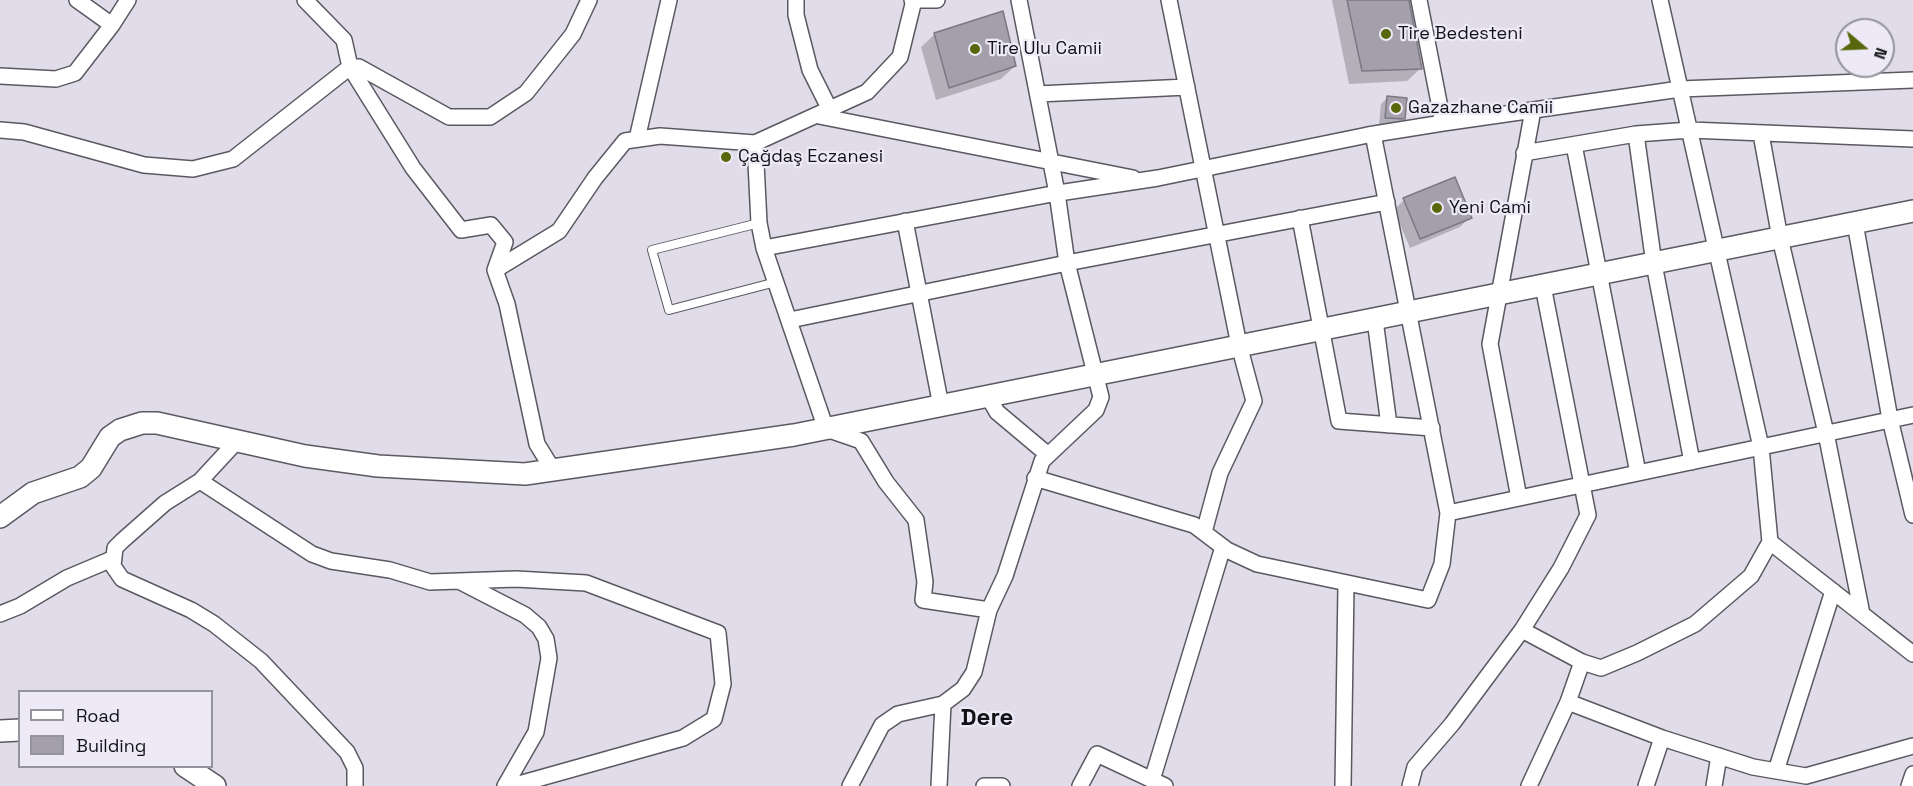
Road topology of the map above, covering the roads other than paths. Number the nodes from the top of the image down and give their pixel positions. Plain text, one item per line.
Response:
1 (77, 0) edge
2 (128, 0) edge
3 (305, 0) edge
4 (589, 0) edge
5 (669, 0) edge
6 (796, 0) edge
7 (913, 0) edge
8 (937, 0) edge
9 (1019, 0) edge
10 (1169, 0) edge
11 (1419, 0) edge
12 (1660, 0) edge
13 (112, 26) junction
14 (350, 67) junction
15 (0, 76) edge
16 (1913, 80) edge
17 (1187, 87) junction
18 (1680, 89) junction
19 (1038, 94) junction
20 (1533, 110) junction
21 (824, 113) junction
22 (1443, 123) junction
23 (0, 130) edge
24 (1690, 130) junction
25 (1373, 134) junction
26 (1761, 134) junction
27 (1636, 135) junction
28 (637, 139) junction
29 (1913, 140) edge
30 (755, 143) junction
31 (1574, 145) junction
32 (1524, 153) junction
33 (1050, 162) junction
34 (1204, 169) junction
35 (1145, 180) junction
36 (1057, 193) junction
37 (1387, 202) junction
38 (1913, 211) edge
39 (1300, 218) junction
40 (906, 221) junction
41 (759, 223) junction
42 (1855, 223) junction
43 (1217, 233) junction
44 (1780, 238) junction
45 (764, 248) junction
46 (1716, 251) junction
47 (1067, 263) junction
48 (1653, 264) junction
49 (495, 270) junction
50 (1599, 275) junction
51 (776, 282) junction
52 (1543, 286) junction
53 (920, 292) junction
54 (1498, 296) junction
55 (1410, 313) junction
56 (790, 320) junction
57 (1376, 320) junction
58 (1322, 330) junction
59 (1239, 345) junction
60 (1095, 375) junction
61 (989, 398) junction
62 (941, 406) junction
63 (1913, 415) edge
64 (1890, 419) junction
65 (1389, 425) junction
66 (1431, 428) junction
67 (826, 429) junction
68 (1826, 433) junction
69 (237, 441) junction
70 (1761, 447) junction
71 (1047, 454) junction
72 (1692, 462) junction
73 (553, 470) junction
74 (1638, 473) junction
75 (1035, 478) junction
76 (200, 481) junction
77 (1583, 485) junction
78 (1519, 498) junction
79 (1448, 513) junction
80 (1913, 515) edge
81 (0, 516) edge
82 (1204, 532) junction
83 (1770, 542) junction
84 (1223, 547) junction
85 (112, 559) junction
86 (462, 582) junction
87 (1346, 585) junction
88 (1833, 591) junction
89 (988, 610) junction
90 (0, 614) edge
91 (1862, 615) junction
92 (1522, 630) junction
93 (1913, 654) edge
94 (1582, 662) junction
95 (1569, 702) junction
96 (943, 704) junction
97 (18, 730) edge
98 (0, 731) edge
99 (1662, 738) junction
100 (1913, 746) edge
101 (1719, 756) junction
102 (188, 768) edge
103 (1776, 771) junction
104 (1913, 774) edge
105 (1159, 783) edge
106 (215, 786) edge
107 (355, 786) edge
108 (505, 786) edge
109 (512, 786) edge
110 (850, 786) edge
111 (939, 786) edge
112 (984, 786) edge
113 (1002, 786) edge
114 (1080, 786) edge
115 (1343, 786) edge
116 (1410, 786) edge
117 (1530, 786) edge
118 (1646, 786) edge
119 (1714, 786) edge
120 (1909, 786) edge

1 - 13 street
2 - 13 street
3 - 14 street
4 - 14 street
5 - 28 street
6 - 21 street
7 - 8 street
7 - 21 street
9 - 19 street
10 - 17 street
11 - 22 street
12 - 18 street
13 - 15 street
14 - 23 street
14 - 49 street
16 - 18 street
17 - 19 street
17 - 34 street
18 - 20 street
18 - 24 street
19 - 33 street
20 - 22 street
20 - 32 street
21 - 30 street
21 - 33 street
22 - 25 street
24 - 26 street
24 - 27 street
24 - 46 street
25 - 34 street
25 - 37 street
26 - 29 street
26 - 44 street
27 - 31 street
27 - 48 street
28 - 30 street
28 - 49 street
30 - 41 street
31 - 32 street
31 - 50 street
32 - 54 street
33 - 35 street
33 - 36 street
34 - 35 street
34 - 43 street
35 - 36 street
36 - 40 street
36 - 47 street
37 - 39 street
37 - 55 street
38 - 42 street
39 - 43 street
39 - 58 street
40 - 45 street
40 - 53 street
41 - 45 street
41 - 51 lane
42 - 44 street
42 - 64 street
43 - 47 street
43 - 59 street
44 - 46 street
44 - 68 street
45 - 51 street
46 - 48 street
46 - 70 street
47 - 53 street
47 - 60 street
48 - 50 street
48 - 72 street
49 - 73 street
50 - 52 street
50 - 74 street
51 - 56 street
52 - 54 street
52 - 77 street
53 - 56 street
53 - 62 street
54 - 55 street
54 - 78 street
55 - 57 street
55 - 66 street
56 - 67 street
57 - 58 street
57 - 65 street
58 - 59 street
58 - 65 street
59 - 60 street
59 - 82 street
60 - 61 street
60 - 71 street
61 - 62 street
61 - 71 street
62 - 67 street
63 - 64 street
64 - 68 street
64 - 80 street
65 - 66 street
66 - 79 street
67 - 73 street
67 - 89 street
68 - 70 street
68 - 91 street
69 - 73 street
69 - 76 street
69 - 81 street
70 - 72 street
70 - 83 street
71 - 75 street
72 - 74 street
74 - 77 street
75 - 82 street
75 - 89 street
76 - 85 street
76 - 86 street
77 - 78 street
77 - 92 street
78 - 79 street
79 - 87 street
82 - 84 street
83 - 88 street
83 - 94 street
84 - 87 street
84 - 105 street
85 - 90 street
85 - 107 street
86 - 108 street
86 - 109 street
87 - 115 street
88 - 91 street
88 - 103 street
89 - 96 street
91 - 93 street
92 - 94 street
92 - 116 street
94 - 95 street
95 - 99 street
95 - 117 street
96 - 110 street
96 - 111 street
97 - 98 street
99 - 101 street
99 - 118 street
100 - 103 street
101 - 103 street
101 - 119 street
102 - 106 street
104 - 120 street
105 - 114 street
112 - 113 street

